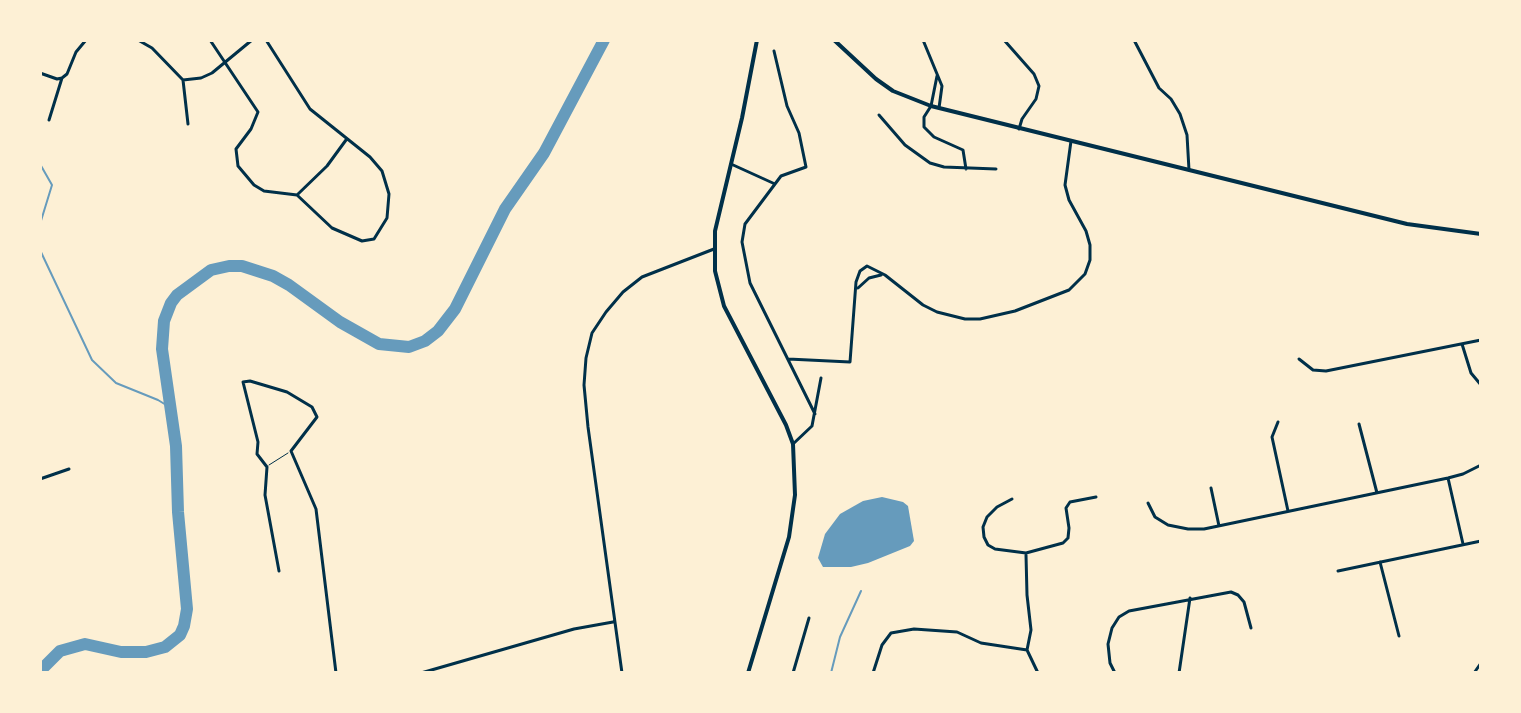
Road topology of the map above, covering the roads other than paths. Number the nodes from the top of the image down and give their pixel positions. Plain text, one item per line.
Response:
1 (86, 40) edge
2 (138, 40) edge
3 (210, 40) edge
4 (252, 40) edge
5 (266, 40) edge
6 (757, 40) edge
7 (834, 40) edge
8 (923, 40) edge
9 (1004, 40) edge
10 (1134, 40) edge
11 (774, 51) dead end
12 (223, 63) junction
13 (40, 73) edge
14 (937, 76) junction
15 (62, 78) junction
16 (183, 80) junction
17 (931, 106) junction
18 (939, 108) junction
19 (879, 115) dead end
20 (49, 120) dead end
21 (188, 124) dead end
22 (1019, 129) junction
23 (346, 140) junction
24 (1072, 141) junction
25 (731, 164) junction
26 (966, 169) junction
27 (996, 169) dead end
28 (1189, 170) junction
29 (775, 184) junction
30 (297, 195) junction
31 (1481, 234) edge
32 (714, 249) junction
33 (885, 275) junction
34 (857, 289) junction
35 (1481, 340) edge
36 (1462, 344) junction
37 (788, 359) junction
38 (1299, 359) dead end
39 (821, 378) dead end
40 (1481, 385) edge
41 (815, 414) junction
42 (1278, 422) dead end
43 (1359, 424) dead end
44 (793, 444) junction
45 (291, 451) junction
46 (1481, 465) edge
47 (267, 467) junction
48 (69, 469) dead end
49 (1448, 478) junction
50 (40, 479) edge
51 (1211, 488) dead end
52 (1377, 493) junction
53 (1096, 497) dead end
54 (1012, 499) dead end
55 (1148, 503) dead end
56 (1288, 511) junction
57 (1219, 526) junction
58 (1481, 541) edge
59 (1463, 544) junction
60 (1026, 553) junction
61 (1380, 562) junction
62 (279, 571) dead end
63 (1338, 571) dead end
64 (1190, 598) junction
65 (809, 618) dead end
66 (613, 622) junction
67 (1251, 628) dead end
68 (1399, 636) dead end
69 (1027, 650) junction
70 (1481, 663) edge
71 (336, 673) edge
72 (421, 673) edge
73 (622, 673) edge
74 (748, 673) edge
75 (793, 673) edge
76 (873, 673) edge
77 (1038, 673) edge
78 (1115, 673) edge
79 (1179, 673) edge
80 (1474, 673) edge

1 - 15 street
2 - 16 street
3 - 12 street
4 - 12 street
5 - 23 street
6 - 25 street
7 - 17 street
8 - 14 street
9 - 22 street
10 - 28 street
11 - 29 street
12 - 16 street
12 - 30 street
13 - 15 street
14 - 17 street
14 - 18 street
15 - 20 street
16 - 21 street
17 - 18 street
17 - 26 street
18 - 22 street
19 - 26 street
22 - 24 street
23 - 30 street
23 - 30 street
24 - 28 street
24 - 33 street
25 - 29 street
25 - 32 street
26 - 27 street
28 - 31 street
29 - 37 street
32 - 44 street
32 - 66 street
33 - 34 street
33 - 34 street
34 - 37 street
35 - 36 street
36 - 38 street
36 - 40 street
37 - 41 street
39 - 41 street
41 - 44 street
42 - 56 street
43 - 52 street
44 - 74 street
45 - 47 lane
45 - 47 street
45 - 71 street
46 - 49 street
47 - 62 street
48 - 50 street
49 - 52 street
49 - 59 street
51 - 57 street
52 - 56 street
53 - 60 street
54 - 60 street
55 - 57 street
56 - 57 street
58 - 59 street
59 - 61 street
60 - 69 street
61 - 63 street
61 - 68 street
64 - 67 street
64 - 78 street
64 - 79 street
65 - 75 street
66 - 72 street
66 - 73 street
69 - 76 street
69 - 77 street
70 - 80 street

